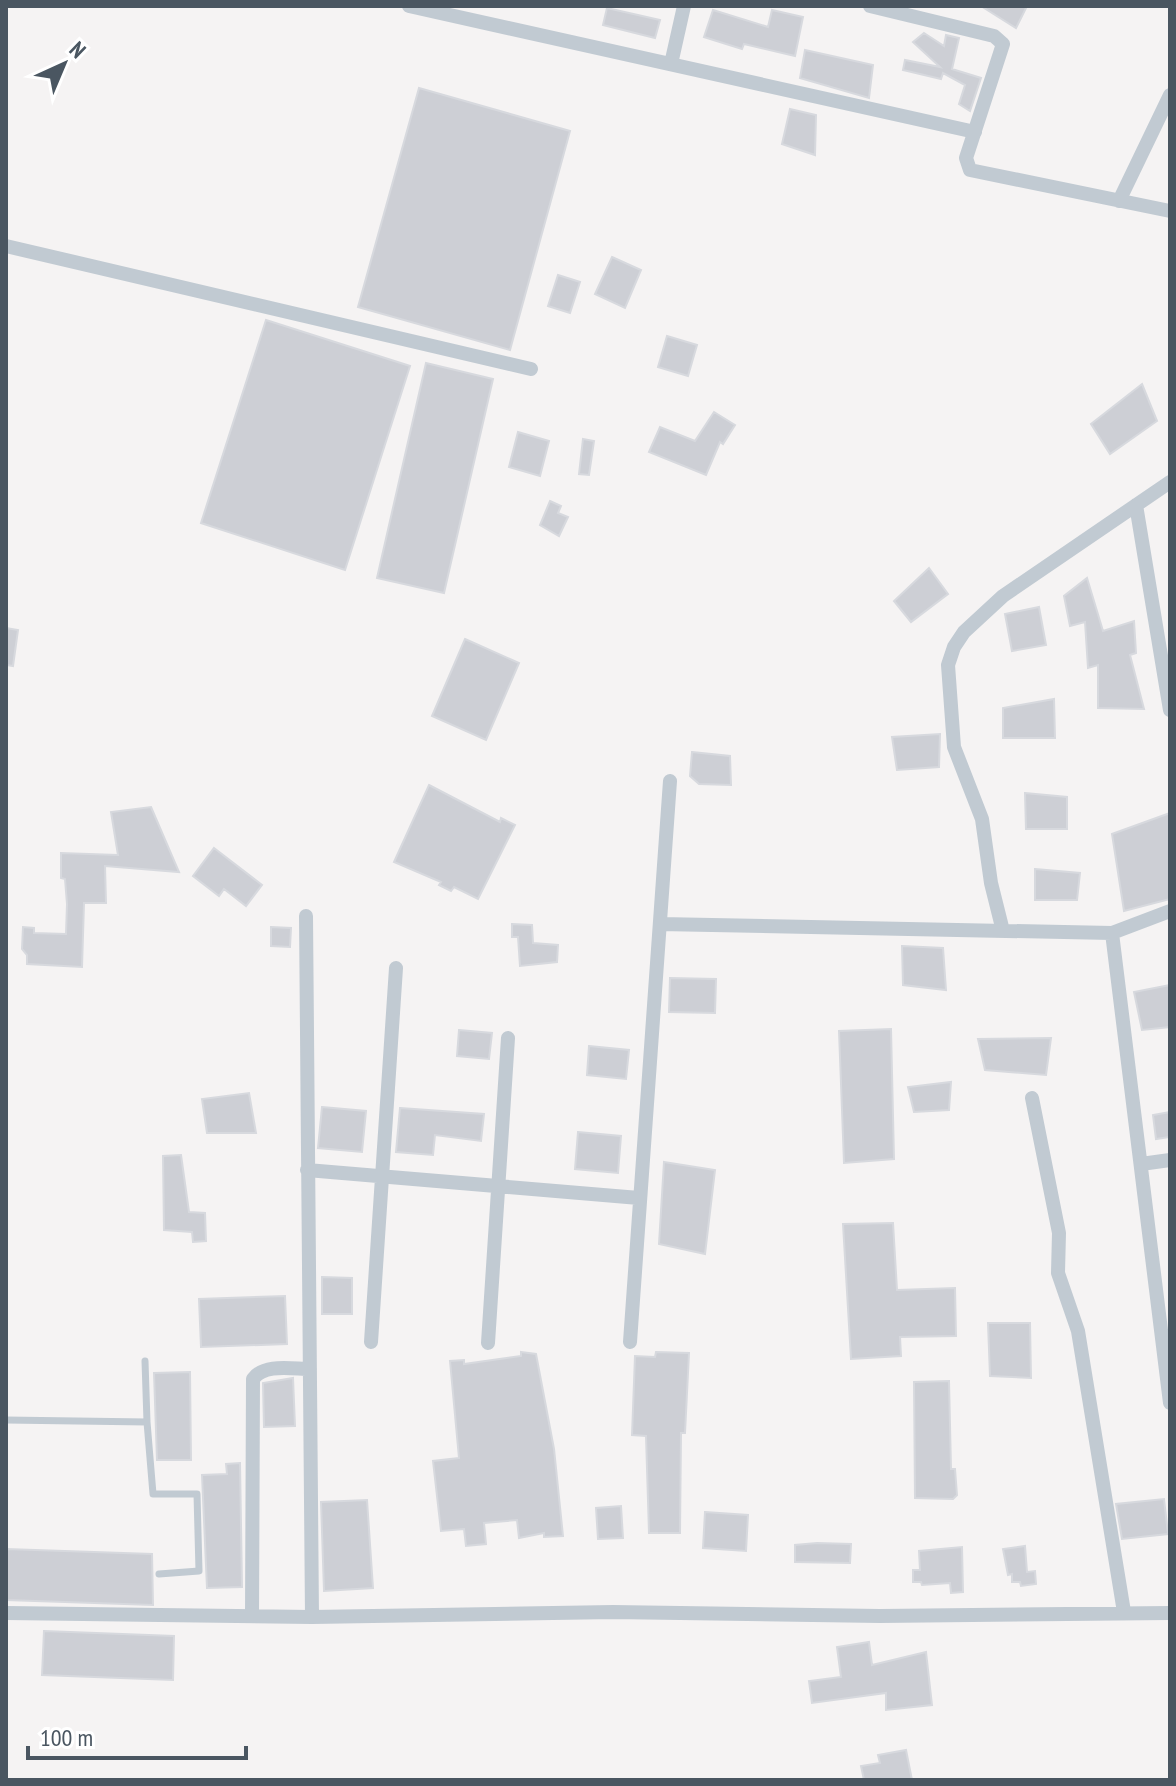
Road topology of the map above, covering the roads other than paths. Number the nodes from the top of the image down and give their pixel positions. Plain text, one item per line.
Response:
1 (409, 6) edge
2 (684, 6) edge
3 (870, 6) edge
4 (671, 64) junction
5 (1170, 95) edge
6 (975, 132) junction
7 (1119, 201) junction
8 (1170, 211) edge
9 (6, 246) edge
10 (531, 369) dead end
11 (1170, 482) edge
12 (1136, 505) junction
13 (1170, 710) edge
14 (670, 781) dead end
15 (1170, 911) edge
16 (306, 916) dead end
17 (660, 924) junction
18 (1003, 931) junction
19 (1112, 933) junction
20 (396, 968) dead end
21 (508, 1038) dead end
22 (1032, 1098) dead end
23 (1170, 1160) edge
24 (1141, 1164) junction
25 (307, 1170) junction
26 (381, 1176) junction
27 (499, 1187) junction
28 (639, 1198) junction
29 (371, 1342) dead end
30 (630, 1342) dead end
31 (488, 1343) dead end
32 (145, 1361) dead end
33 (1167, 1365) edge
34 (310, 1369) junction
35 (1170, 1403) edge
36 (6, 1420) edge
37 (147, 1422) junction
38 (159, 1574) dead end
39 (1124, 1612) junction
40 (6, 1613) edge
41 (1170, 1613) edge
42 (252, 1616) junction
43 (312, 1617) junction

1 - 4 street
2 - 4 street
3 - 6 street
4 - 6 street
5 - 7 street
6 - 7 street
7 - 8 street
9 - 10 street
11 - 12 street
12 - 13 street
12 - 18 street
14 - 17 street
15 - 19 street
16 - 25 street
17 - 18 street
17 - 28 street
18 - 19 street
19 - 24 street
20 - 26 street
21 - 27 street
22 - 39 street
23 - 24 street
24 - 33 street
25 - 26 street
25 - 34 street
26 - 27 street
26 - 29 street
27 - 28 street
27 - 31 street
28 - 30 street
32 - 37 lane
33 - 35 street
34 - 42 street
34 - 43 street
36 - 37 lane
37 - 38 lane
39 - 41 street
39 - 43 street
40 - 42 street
42 - 43 street

